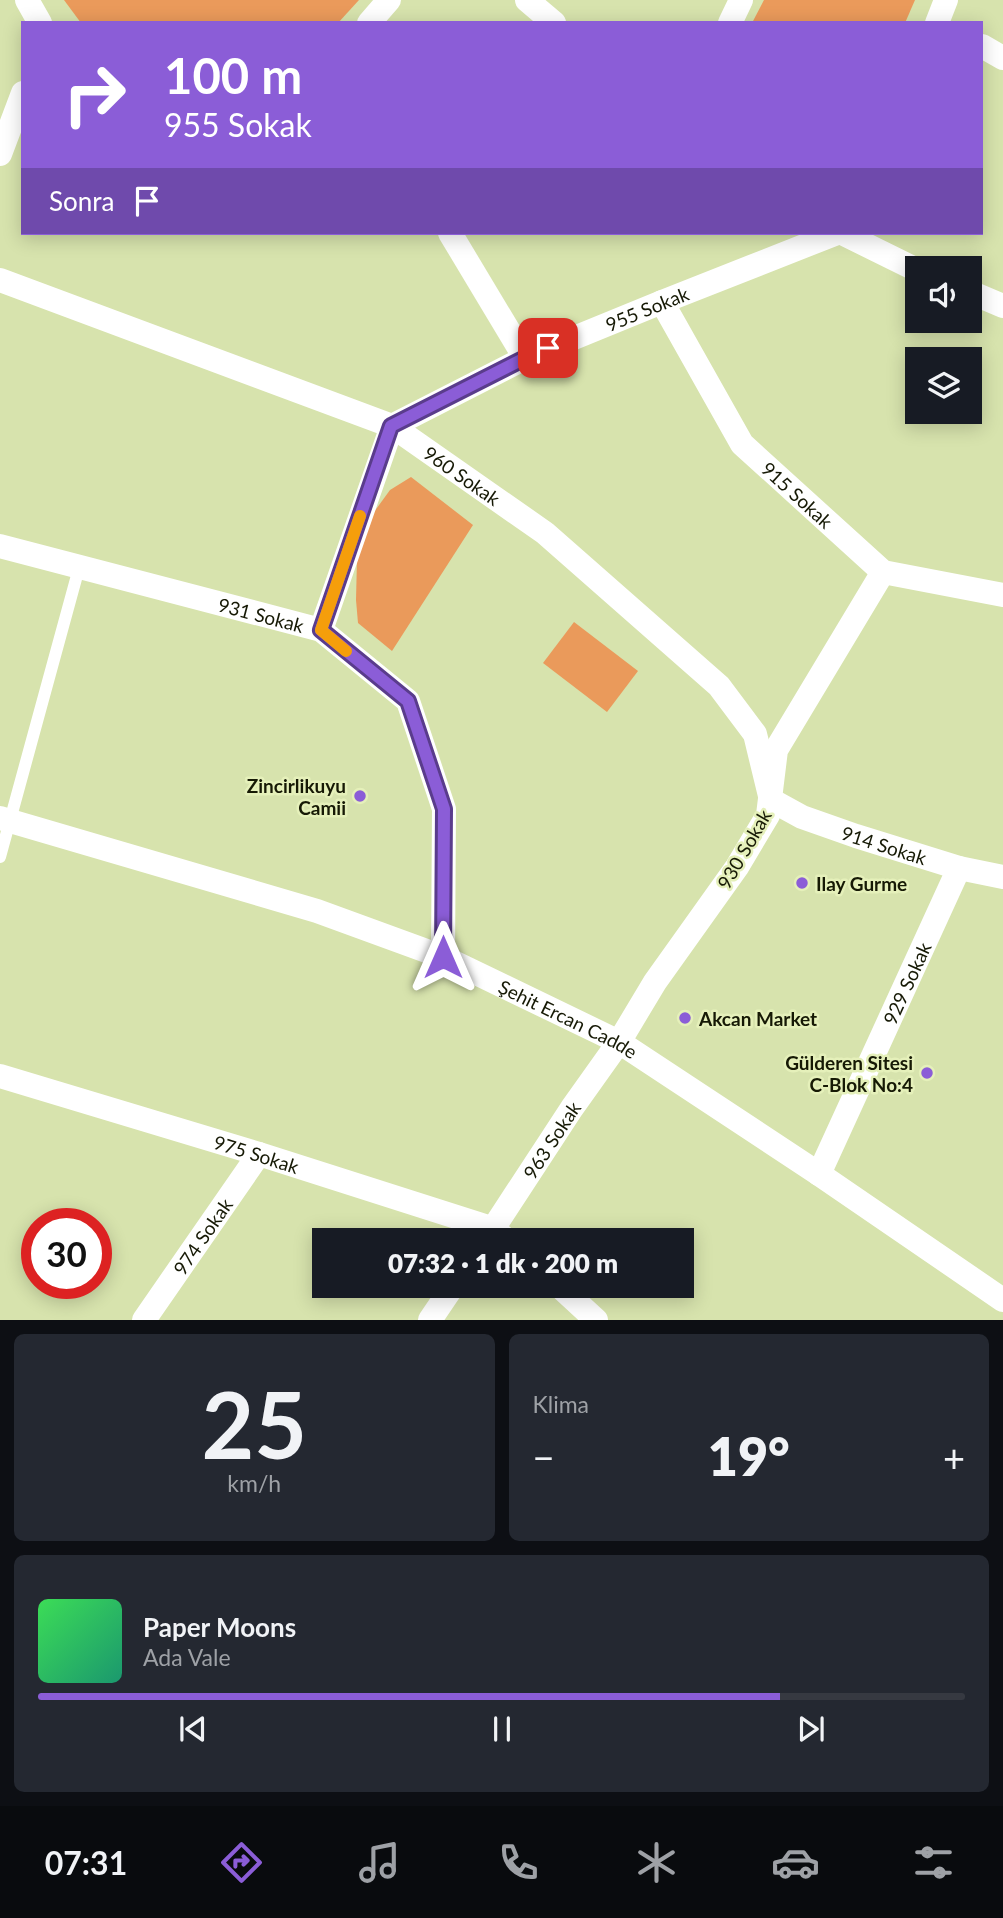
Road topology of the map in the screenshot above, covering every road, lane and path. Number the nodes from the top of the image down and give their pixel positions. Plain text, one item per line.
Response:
1 (27, 0) edge
2 (389, 0) edge
3 (527, 0) edge
4 (741, 0) edge
5 (39, 21) edge
6 (371, 21) edge
7 (552, 21) edge
8 (731, 21) edge
9 (983, 47) edge
10 (1003, 58) edge
11 (21, 98) edge
12 (0, 154) edge
13 (451, 235) edge
14 (835, 235) edge
15 (844, 235) edge
16 (905, 264) edge
17 (0, 280) edge
18 (982, 297) edge
19 (662, 302) junction
20 (1003, 306) edge
21 (525, 358) junction
22 (391, 426) junction
23 (0, 546) edge
24 (79, 568) junction
25 (883, 572) junction
26 (1003, 595) edge
27 (321, 630) junction
28 (771, 800) junction
29 (6, 820) edge
30 (0, 857) edge
31 (959, 868) junction
32 (1003, 877) edge
33 (443, 957) junction
34 (619, 1042) junction
35 (0, 1076) edge
36 (259, 1154) junction
37 (819, 1174) junction
38 (470, 1228) edge
39 (501, 1228) edge
40 (445, 1298) edge
41 (572, 1298) edge
42 (1003, 1300) edge
43 (144, 1320) edge
44 (429, 1320) edge
45 (596, 1320) edge

1 - 5 street
2 - 6 street
3 - 7 street
4 - 8 street
9 - 10 street
11 - 12 street
13 - 21 street
14 - 19 street, 955 Sokak
15 - 16 street
17 - 22 street, 960 Sokak
18 - 20 street
19 - 21 street, 955 Sokak
19 - 25 street, 915 Sokak
21 - 22 street, 955 Sokak
22 - 27 street
22 - 28 street, 960 Sokak
23 - 24 street, 931 Sokak
24 - 27 street, 931 Sokak
24 - 29 lane
25 - 26 street
25 - 28 street, 930 Sokak
27 - 33 street, 931 Sokak
28 - 31 street, 914 Sokak
28 - 34 street, 930 Sokak
29 - 30 lane
29 - 33 street, Şehit Ercan Cadde
31 - 32 street, 914 Sokak
31 - 37 street, 929 Sokak
33 - 34 street, Şehit Ercan Cadde
34 - 37 street, Şehit Ercan Cadde
34 - 39 street, 963 Sokak
35 - 36 street, 975 Sokak
36 - 38 street, 975 Sokak
36 - 43 street, 974 Sokak
37 - 42 street, Şehit Ercan Cadde
40 - 44 street
41 - 45 street

